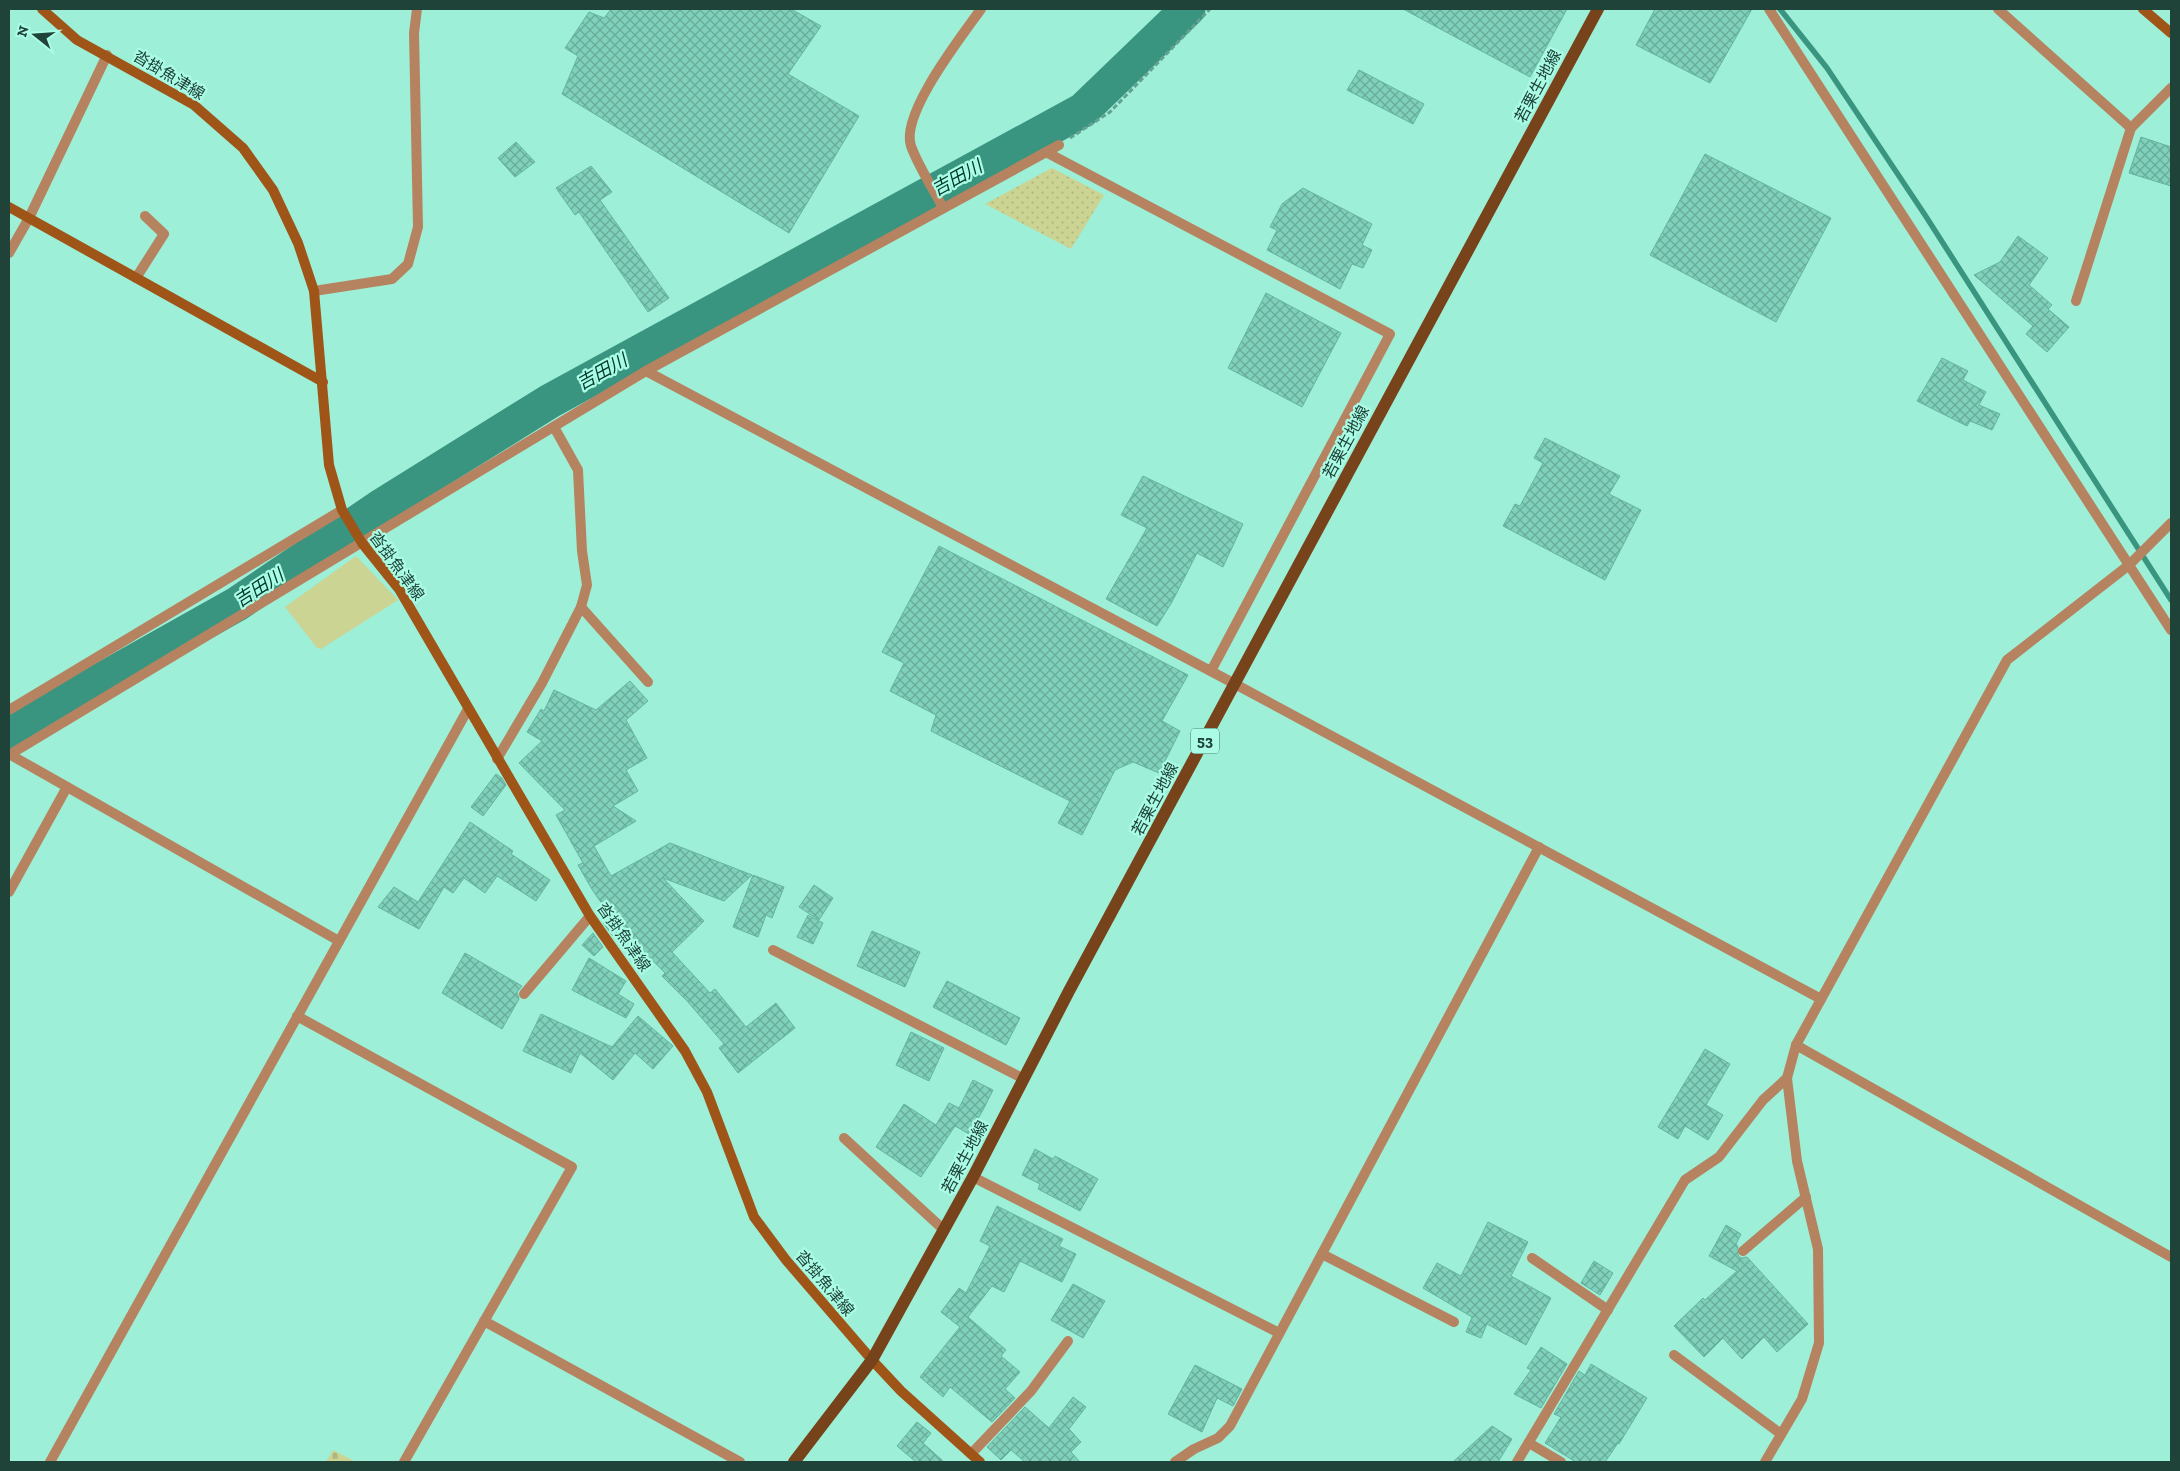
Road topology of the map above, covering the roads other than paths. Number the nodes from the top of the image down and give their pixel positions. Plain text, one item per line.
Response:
1 (42, 9) edge
2 (417, 9) edge
3 (981, 9) edge
4 (1598, 9) edge
5 (1769, 9) edge
6 (1998, 9) edge
7 (2143, 9) edge
8 (2171, 34) edge
9 (107, 56) junction
10 (2171, 88) edge
11 (2131, 128) junction
12 (1059, 145) road end
13 (1046, 152) junction
14 (9, 207) edge
15 (943, 208) junction
16 (145, 216) dead end
17 (29, 218) junction
18 (9, 253) edge
19 (136, 278) junction
20 (314, 291) junction
21 (2076, 301) dead end
22 (646, 371) junction
23 (323, 382) junction
24 (554, 428) junction
25 (343, 513) junction
26 (2171, 522) edge
27 (360, 540) junction
28 (2129, 565) junction
29 (581, 607) junction
30 (2171, 630) edge
31 (1211, 671) junction
32 (648, 682) dead end
33 (1235, 684) junction
34 (468, 709) junction
35 (9, 710) edge
36 (9, 754) edge
37 (497, 759) junction
38 (68, 788) junction
39 (1539, 847) junction
40 (9, 892) edge
41 (590, 916) junction
42 (339, 940) junction
43 (773, 950) dead end
44 (524, 994) dead end
45 (1821, 999) junction
46 (297, 1016) junction
47 (1796, 1045) junction
48 (1787, 1078) junction
49 (1024, 1079) junction
50 (844, 1138) dead end
51 (974, 1177) junction
52 (1806, 1197) junction
53 (944, 1230) junction
54 (1743, 1251) dead end
55 (1322, 1254) junction
56 (2171, 1256) edge
57 (1532, 1258) dead end
58 (1608, 1310) junction
59 (484, 1321) junction
60 (1454, 1322) dead end
61 (1279, 1333) junction
62 (1068, 1341) dead end
63 (1674, 1355) dead end
64 (872, 1360) junction
65 (1781, 1434) junction
66 (1528, 1443) junction
67 (977, 1460) edge
68 (50, 1462) edge
69 (404, 1462) edge
70 (740, 1462) edge
71 (794, 1462) edge
72 (1175, 1462) edge
73 (1517, 1462) edge
74 (1561, 1462) edge
75 (1765, 1462) edge

1 - 9 main road, 沓掛魚津線
2 - 20 street
3 - 15 street
4 - 33 main road, 若栗生地線 / 53
5 - 28 street
6 - 11 street
7 - 8 main road
9 - 17 street
9 - 20 main road, 沓掛魚津線
10 - 11 street
11 - 21 street
12 - 13 street
13 - 15 street
13 - 31 street
14 - 17 main road
15 - 22 street
16 - 19 street
17 - 18 street
17 - 19 main road
19 - 23 main road
20 - 23 main road, 沓掛魚津線
22 - 24 street
22 - 31 street
23 - 25 main road, 沓掛魚津線
24 - 27 street
24 - 29 street
25 - 27 main road, 沓掛魚津線
25 - 35 street
26 - 28 street
27 - 34 main road, 沓掛魚津線
27 - 36 street
28 - 30 street
28 - 45 street
29 - 32 street
29 - 37 street
31 - 33 street
33 - 39 street
33 - 49 main road, 若栗生地線 / 53
34 - 37 main road, 沓掛魚津線
34 - 42 street
36 - 38 street
37 - 41 main road, 沓掛魚津線
38 - 40 street
38 - 42 street
39 - 45 street
39 - 55 street
41 - 44 street
41 - 64 main road, 沓掛魚津線
42 - 46 street
43 - 49 street
45 - 47 street
46 - 59 street
46 - 68 street
47 - 48 street
47 - 56 street
48 - 52 street
48 - 58 street
49 - 51 main road, 若栗生地線 / 53
50 - 53 street
51 - 53 main road, 若栗生地線 / 53
51 - 61 street
52 - 54 street
52 - 65 street
53 - 64 main road, 若栗生地線 / 53
55 - 60 street
55 - 61 street
57 - 58 street
58 - 66 street
59 - 69 street
59 - 70 street
61 - 72 street
62 - 67 street
63 - 65 street
64 - 67 main road, 沓掛魚津線
64 - 71 main road, 若栗生地線 / 53
65 - 75 street
66 - 73 street
66 - 74 street

